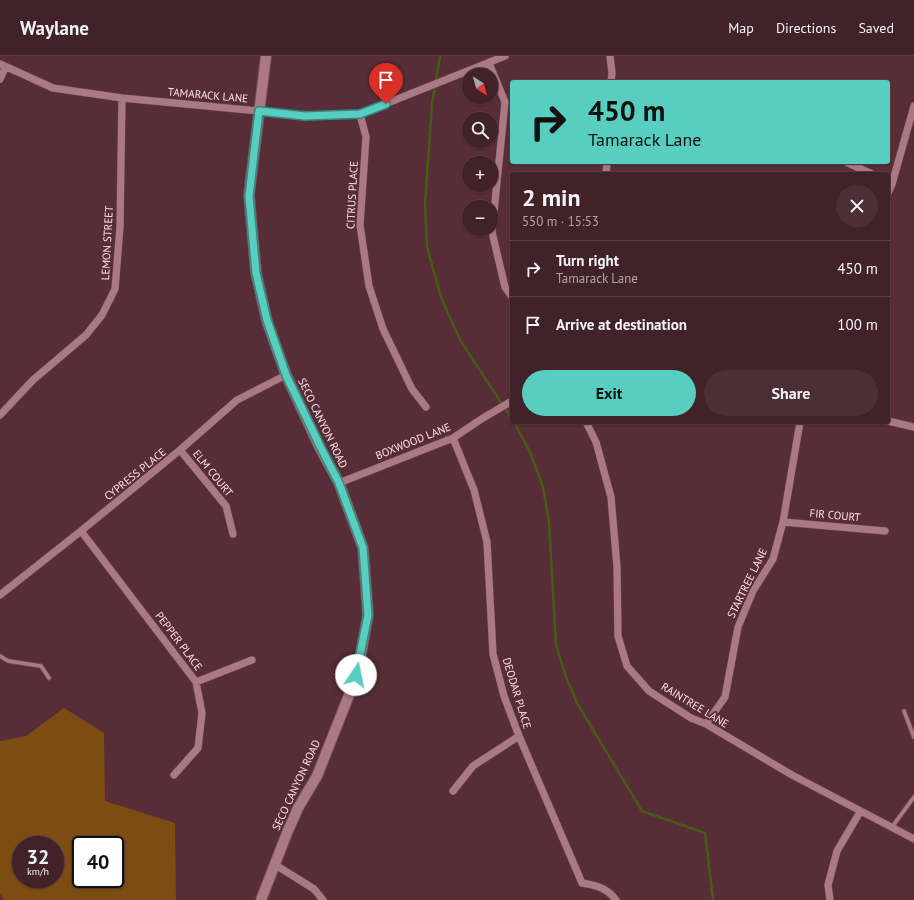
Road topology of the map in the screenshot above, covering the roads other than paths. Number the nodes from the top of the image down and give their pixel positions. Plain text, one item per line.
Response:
1 (266, 56) edge
2 (505, 56) edge
3 (610, 56) edge
4 (489, 63) junction
5 (3, 66) edge
6 (0, 79) edge
7 (611, 80) edge
8 (122, 98) junction
9 (914, 106) edge
10 (259, 111) junction
11 (360, 114) junction
12 (850, 164) edge
13 (868, 172) edge
14 (890, 183) edge
15 (510, 294) edge
16 (286, 375) junction
17 (510, 402) edge
18 (426, 407) dead end
19 (0, 415) edge
20 (890, 421) edge
21 (587, 424) edge
22 (800, 424) edge
23 (914, 427) edge
24 (453, 438) junction
25 (180, 450) junction
26 (339, 483) junction
27 (783, 522) junction
28 (81, 531) junction
29 (885, 531) dead end
30 (233, 534) dead end
31 (0, 595) edge
32 (0, 656) edge
33 (252, 660) dead end
34 (49, 678) dead end
35 (196, 682) junction
36 (904, 711) dead end
37 (706, 724) junction
38 (519, 736) junction
39 (914, 737) edge
40 (174, 775) dead end
41 (454, 792) dead end
42 (914, 797) edge
43 (860, 812) junction
44 (891, 828) junction
45 (914, 839) edge
46 (274, 864) junction
47 (261, 900) edge
48 (323, 900) edge
49 (616, 900) edge
50 (830, 900) edge

1 - 10 street, SECO CANYON ROAD
2 - 4 street, TAMARACK LANE
3 - 7 street
4 - 11 street, TAMARACK LANE
4 - 15 street
5 - 6 street
5 - 8 street, TAMARACK LANE
8 - 10 street, TAMARACK LANE
8 - 19 street, LEMON STREET
9 - 14 street
10 - 11 street, TAMARACK LANE
10 - 16 street, SECO CANYON ROAD
11 - 18 street, CITRUS PLACE
12 - 13 street
16 - 25 street, CYPRESS PLACE
16 - 26 street, SECO CANYON ROAD
17 - 24 street, BOXWOOD LANE
20 - 23 street
21 - 37 street, RAINTREE LANE
22 - 27 street, STARTREE LANE
24 - 26 street, BOXWOOD LANE
24 - 38 street, DEODAR PLACE
25 - 28 street, CYPRESS PLACE
25 - 30 street, ELM COURT
26 - 46 street, SECO CANYON ROAD
27 - 29 street, FIR COURT
27 - 37 street, STARTREE LANE
28 - 31 street, CYPRESS PLACE
28 - 35 street, PEPPER PLACE
32 - 34 lane
33 - 35 street
35 - 40 street, PEPPER PLACE
36 - 39 lane
37 - 43 street, RAINTREE LANE
38 - 41 street
38 - 49 street, DEODAR PLACE
42 - 44 lane
43 - 44 street, RAINTREE LANE
43 - 50 street
44 - 45 street, RAINTREE LANE
46 - 47 street, SECO CANYON ROAD
46 - 48 street

